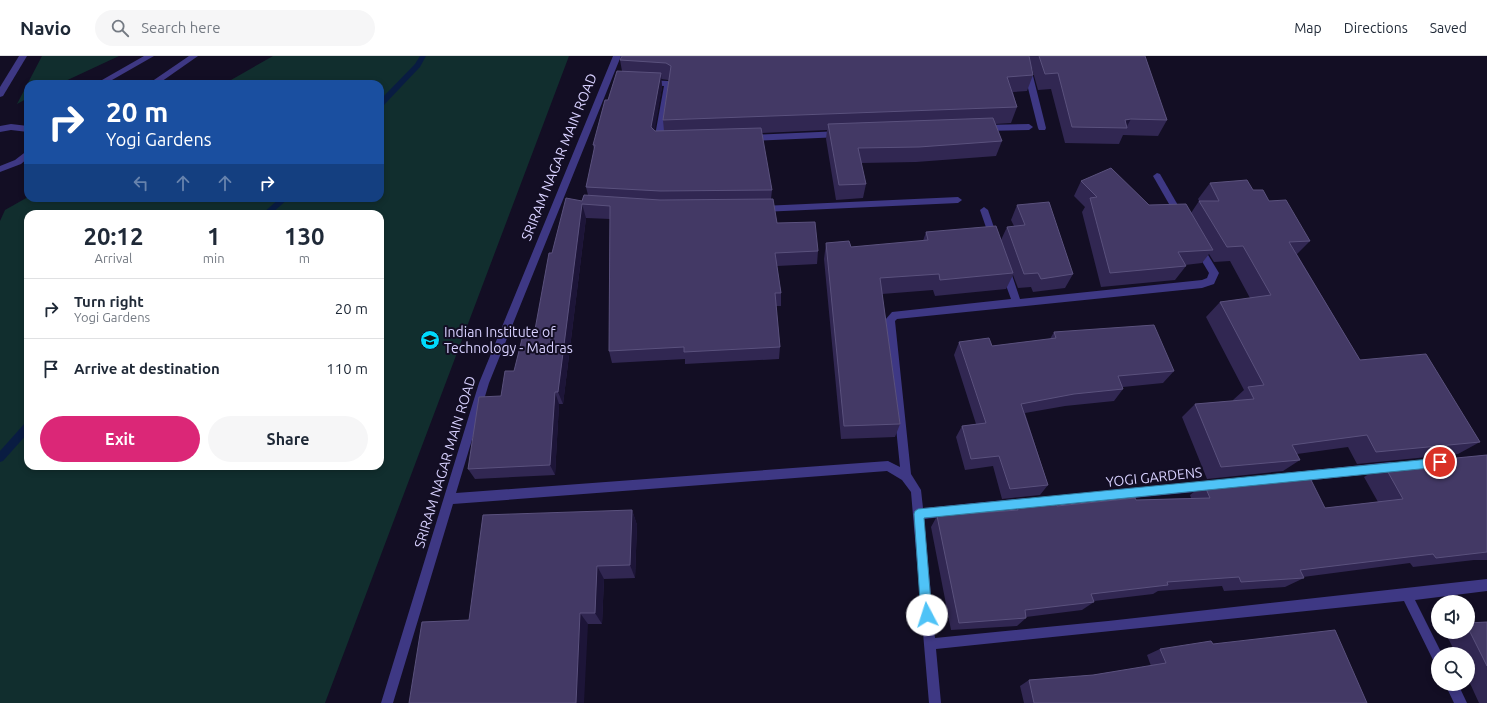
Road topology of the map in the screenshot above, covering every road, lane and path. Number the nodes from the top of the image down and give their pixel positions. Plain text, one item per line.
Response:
1 (23, 56) edge
2 (150, 56) edge
3 (194, 56) edge
4 (617, 56) edge
5 (1024, 56) edge
6 (106, 80) edge
7 (158, 80) edge
8 (637, 82) edge
9 (0, 94) edge
10 (24, 126) edge
11 (1029, 127) dead end
12 (0, 128) edge
13 (1042, 128) dead end
14 (974, 129) edge
15 (847, 134) edge
16 (737, 138) edge
17 (674, 140) edge
18 (24, 157) edge
19 (0, 169) edge
20 (1157, 176) dead end
21 (958, 200) dead end
22 (748, 209) edge
23 (984, 210) dead end
24 (1183, 221) edge
25 (1195, 241) edge
26 (997, 246) edge
27 (1002, 260) edge
28 (1017, 303) junction
29 (1400, 466) edge
30 (906, 476) junction
31 (1282, 478) edge
32 (1226, 484) edge
33 (449, 499) junction
34 (918, 514) junction
35 (1487, 585) edge
36 (1406, 595) junction
37 (929, 644) junction
38 (1432, 647) edge
39 (1455, 691) edge
40 (387, 703) edge
41 (935, 703) edge
42 (1461, 703) edge

1 - 9 street
2 - 6 street
3 - 7 street
4 - 33 street, SRIRAM NAGAR MAIN ROAD
5 - 13 street
8 - 17 street
10 - 12 street
11 - 14 street
15 - 16 street
18 - 19 street
20 - 24 street
21 - 22 street
23 - 26 street
25 - 28 street
27 - 28 street
28 - 30 street
29 - 31 street
30 - 33 street
30 - 34 street
32 - 34 street, YOGI GARDENS
33 - 40 street, SRIRAM NAGAR MAIN ROAD
34 - 37 street
35 - 36 street
36 - 37 street
36 - 38 street
37 - 41 street
39 - 42 street

